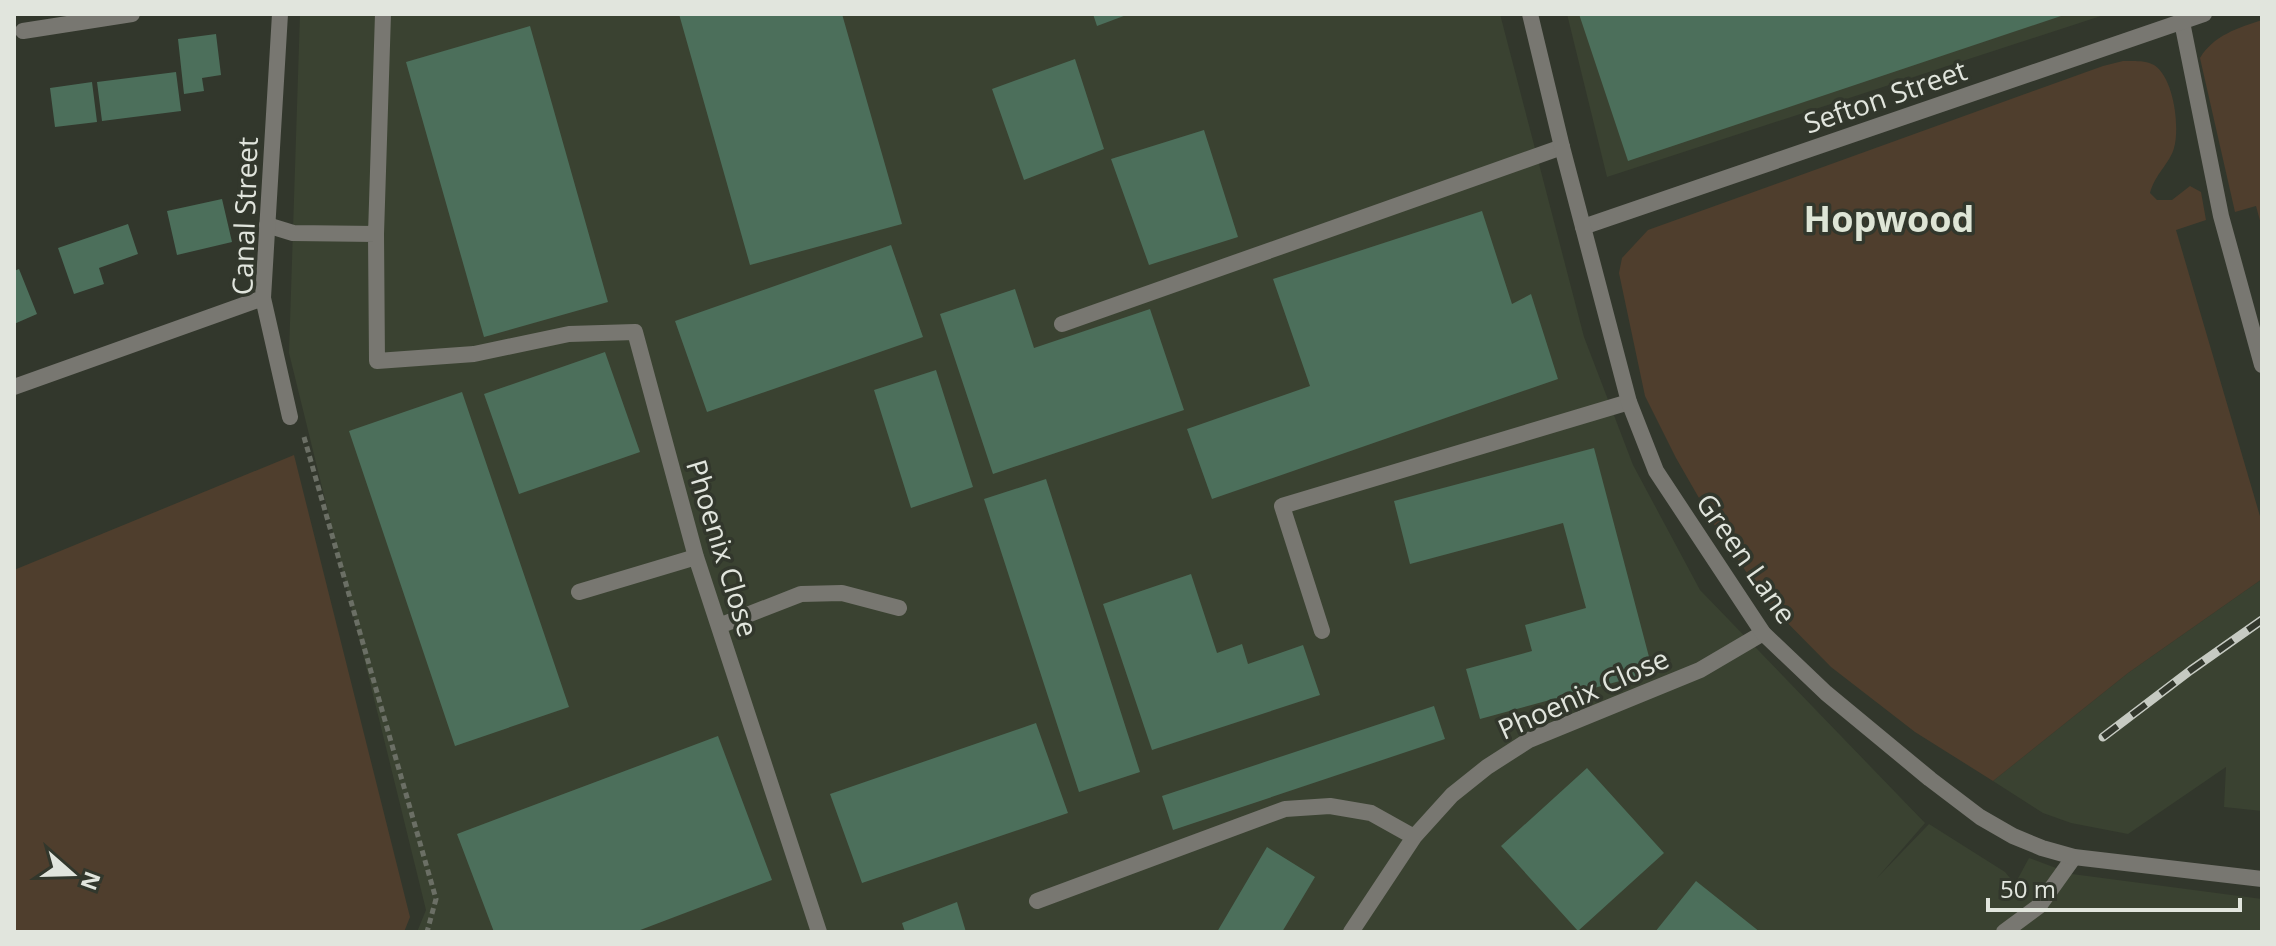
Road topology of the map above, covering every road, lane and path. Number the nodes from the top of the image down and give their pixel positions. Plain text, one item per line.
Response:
1 (132, 14) edge
2 (280, 14) edge
3 (383, 14) edge
4 (1530, 14) edge
5 (2204, 14) edge
6 (2182, 22) junction
7 (23, 31) dead end
8 (1562, 147) junction
9 (267, 225) junction
10 (1583, 227) junction
11 (376, 234) junction
12 (263, 298) junction
13 (1062, 324) dead end
14 (2262, 365) edge
15 (14, 387) edge
16 (1629, 402) junction
17 (290, 417) joint
18 (696, 557) junction
19 (579, 592) dead end
20 (899, 608) dead end
21 (719, 626) junction
22 (1322, 631) dead end
23 (1763, 633) junction
24 (1414, 837) junction
25 (2074, 857) junction
26 (2262, 879) edge
27 (1037, 901) dead end
28 (427, 932) edge
29 (819, 932) edge
30 (1351, 932) edge
31 (2004, 932) edge

1 - 7 street
2 - 9 street, Canal Street
3 - 11 street
4 - 8 street, Green Lane
5 - 6 street, Sefton Street
6 - 10 street, Sefton Street
6 - 14 street
8 - 10 street, Green Lane
8 - 13 street
9 - 11 street
9 - 12 street, Canal Street
10 - 16 street, Green Lane
11 - 18 street, Phoenix Close
12 - 15 street
12 - 17 street, Canal Street
16 - 22 street
16 - 23 street, Green Lane
17 - 28 path
18 - 19 street
18 - 21 street, Phoenix Close
20 - 21 street
21 - 29 street, Phoenix Close
23 - 24 street, Phoenix Close
23 - 25 street, Green Lane
24 - 27 street
24 - 30 street, Phoenix Close
25 - 26 street, Green Lane
25 - 31 street

